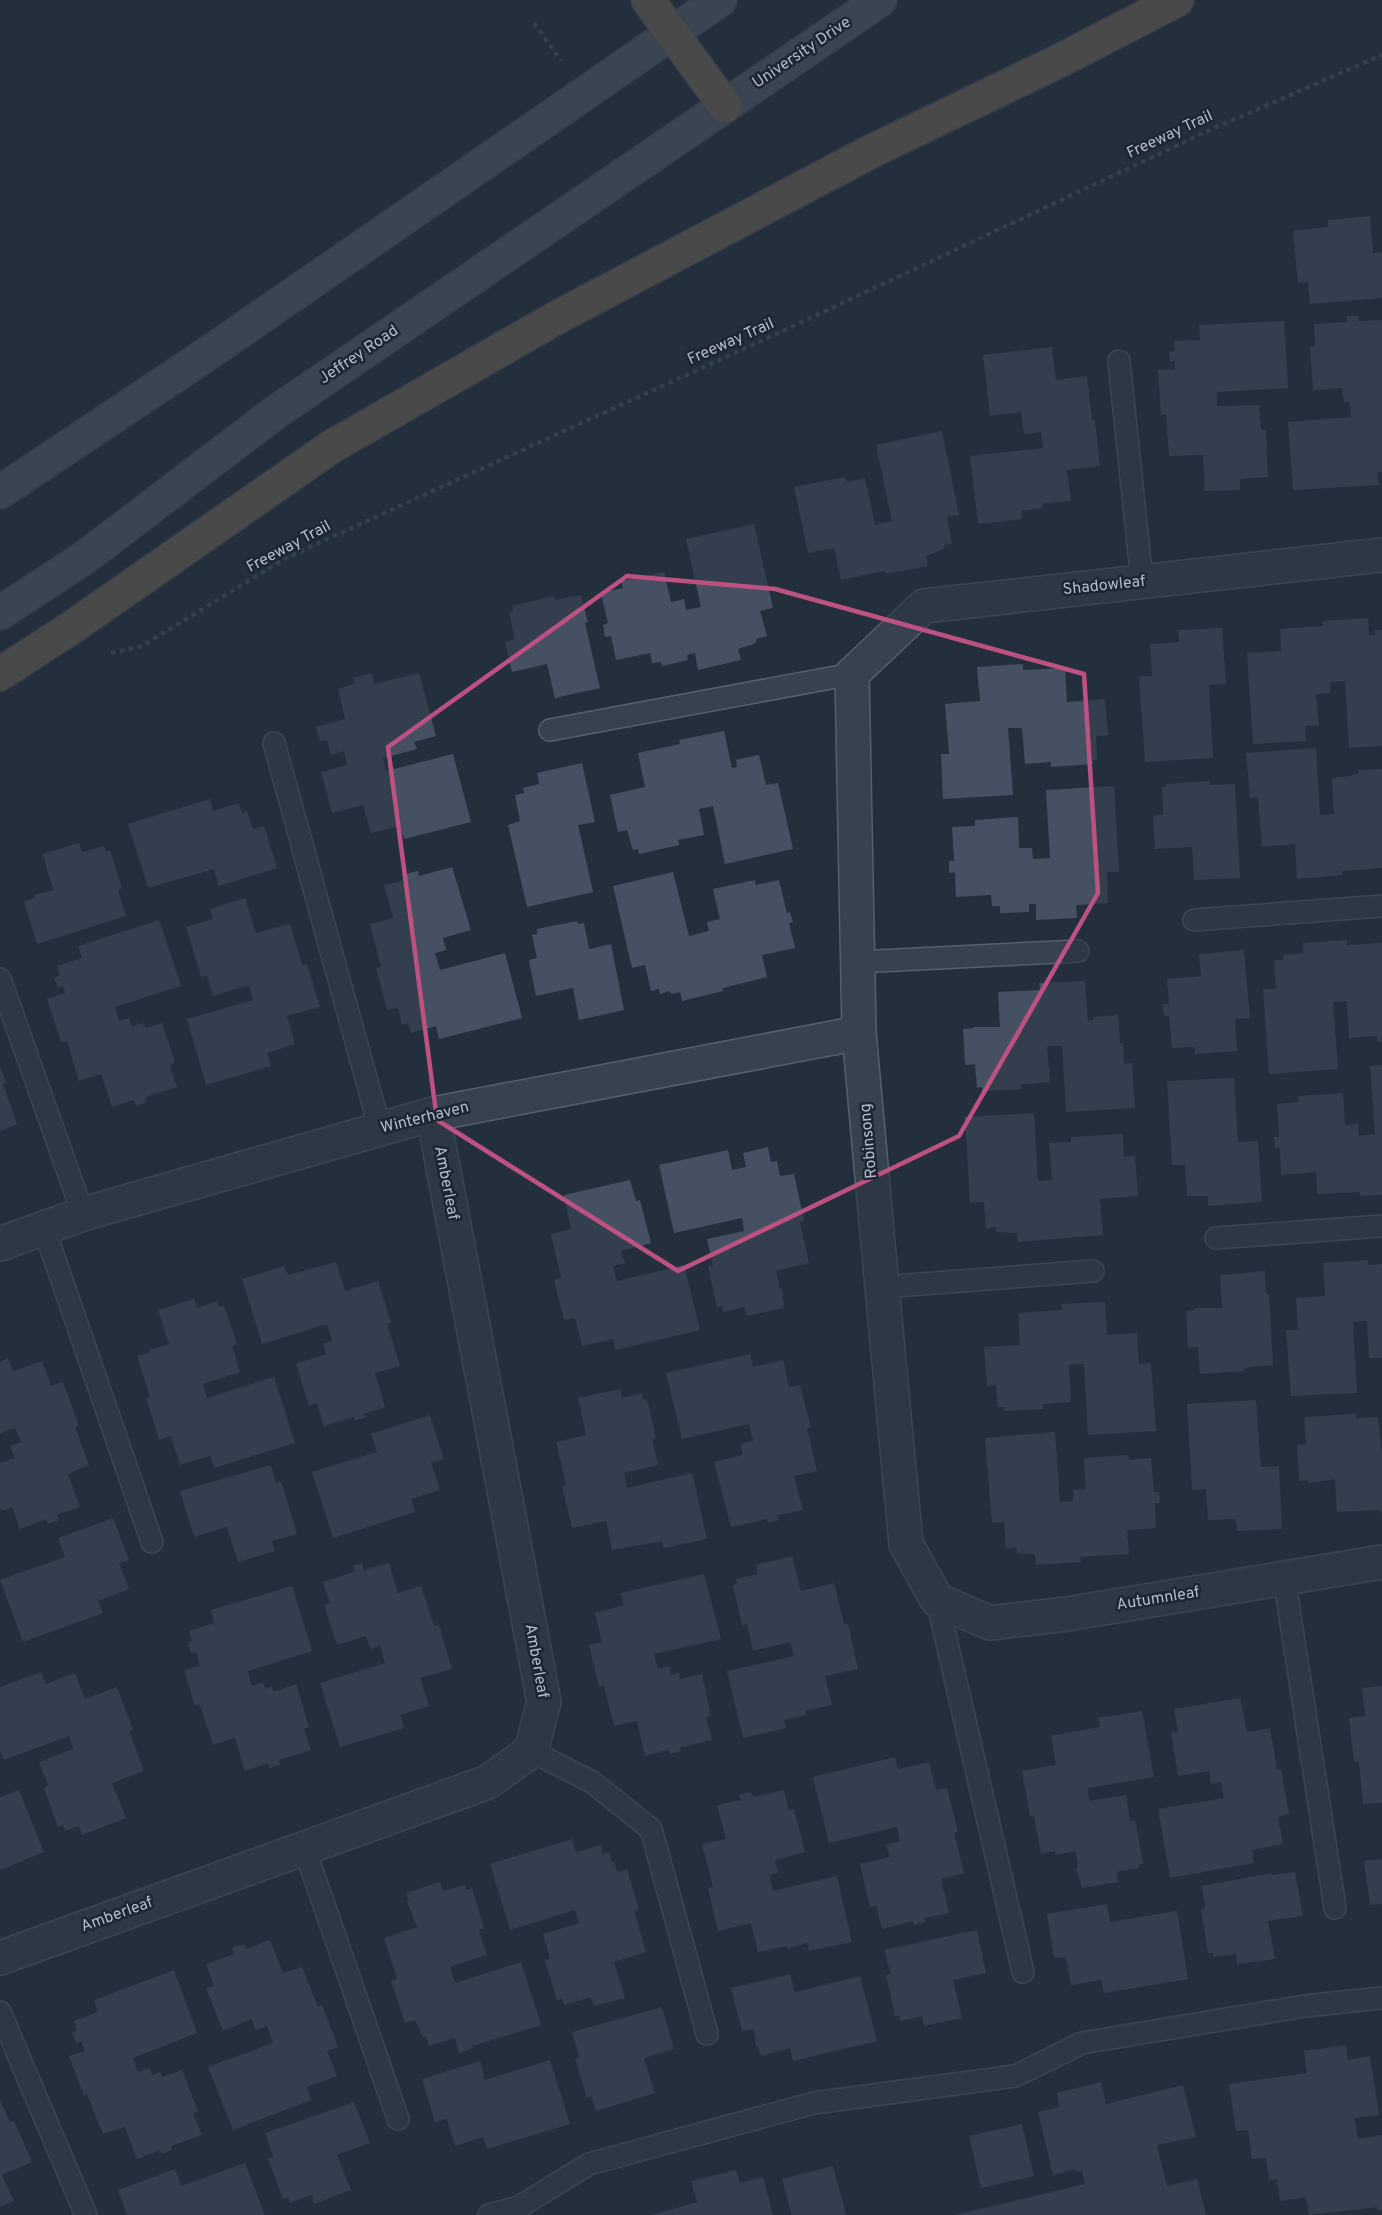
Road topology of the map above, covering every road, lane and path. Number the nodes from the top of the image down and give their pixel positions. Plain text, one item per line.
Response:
1 (648, 0) edge
2 (720, 0) edge
3 (880, 0) edge
4 (1177, 0) edge
5 (672, 34) junction
6 (1382, 55) edge
7 (725, 106) junction
8 (1119, 361) dead end
9 (0, 492) edge
10 (1382, 555) edge
11 (1142, 582) junction
12 (0, 613) edge
13 (104, 654) dead end
14 (0, 674) edge
15 (852, 674) junction
16 (550, 730) dead end
17 (274, 743) dead end
18 (1382, 906) edge
19 (1194, 920) dead end
20 (1078, 951) dead end
21 (858, 962) junction
22 (0, 979) edge
23 (859, 1033) junction
24 (433, 1114) junction
25 (380, 1129) junction
26 (83, 1214) junction
27 (1382, 1226) edge
28 (44, 1228) junction
29 (1216, 1238) dead end
30 (0, 1244) edge
31 (1093, 1271) dead end
32 (882, 1287) junction
33 (152, 1542) dead end
34 (1382, 1562) edge
35 (1284, 1577) junction
36 (937, 1600) junction
37 (531, 1751) junction
38 (304, 1847) junction
39 (1335, 1908) dead end
40 (0, 1958) edge
41 (1023, 1972) dead end
42 (1382, 1998) edge
43 (0, 2012) edge
44 (707, 2034) dead end
45 (398, 2119) dead end
46 (86, 2215) edge
47 (489, 2215) edge

1 - 5 highway
2 - 5 main road
3 - 7 main road, University Drive
4 - 14 highway
5 - 7 highway
5 - 9 main road
6 - 13 path, Freeway Trail
7 - 12 main road, Jeffrey Road
8 - 11 lane
10 - 11 street, Shadowleaf
11 - 15 street, Shadowleaf
15 - 16 lane
15 - 21 street, Robinsong
17 - 25 lane
18 - 19 lane
20 - 21 lane
21 - 23 street, Robinsong
22 - 26 lane
23 - 24 street, Winterhaven
23 - 32 street, Robinsong
24 - 25 street, Winterhaven
24 - 37 street, Amberleaf
25 - 26 street, Winterhaven
26 - 28 street, Winterhaven
27 - 29 lane
28 - 30 street, Winterhaven
28 - 33 lane
31 - 32 lane
32 - 36 street, Robinsong
34 - 35 street, Autumnleaf
35 - 36 street, Autumnleaf
35 - 39 lane
36 - 41 lane
37 - 38 street, Amberleaf
37 - 44 lane
38 - 40 street, Amberleaf
38 - 45 lane
42 - 47 lane
43 - 46 lane

